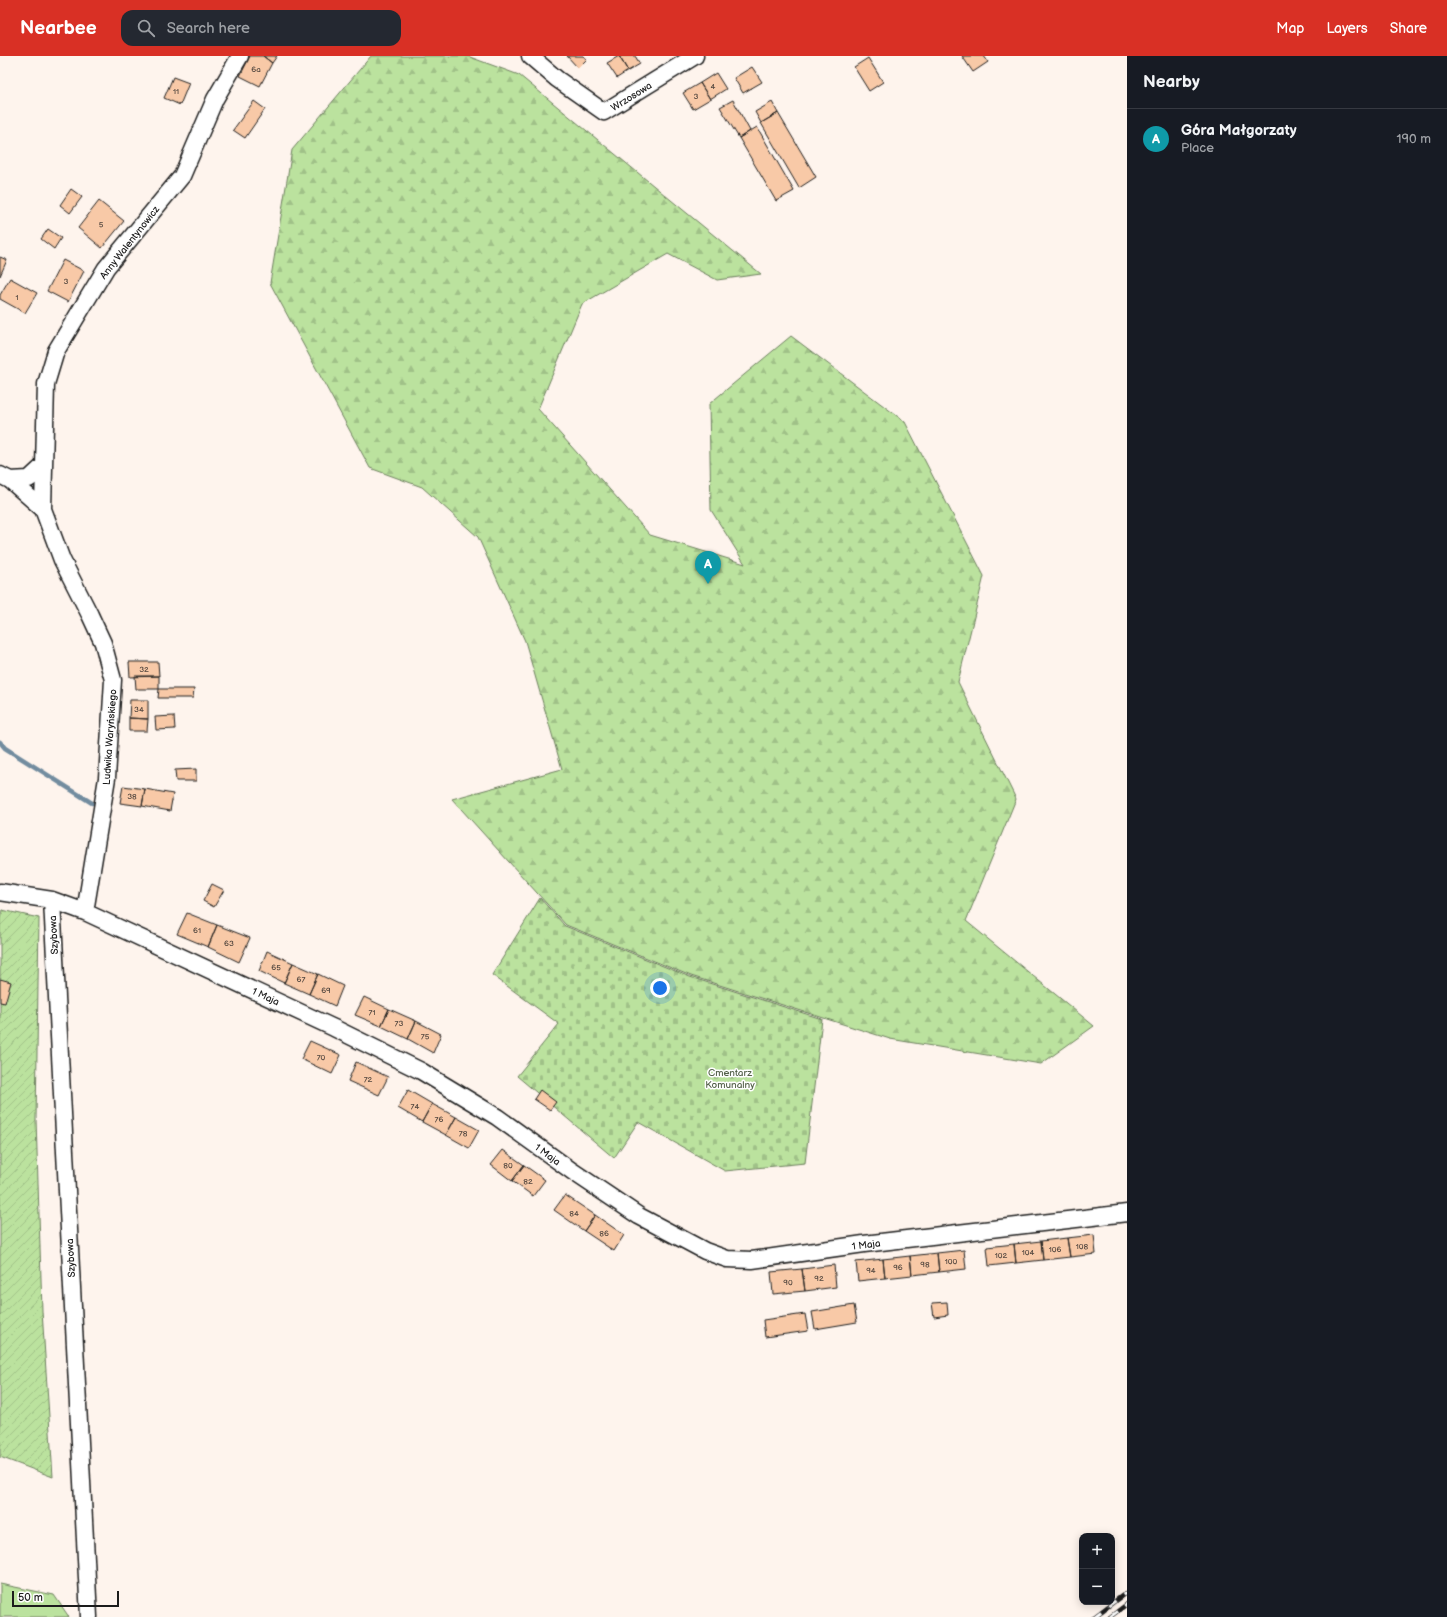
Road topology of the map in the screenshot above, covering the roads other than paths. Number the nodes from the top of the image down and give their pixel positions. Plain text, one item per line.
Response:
1 (240, 56) edge
2 (530, 56) edge
3 (695, 56) edge
4 (43, 466) junction
5 (5, 478) edge
6 (43, 509) junction
7 (0, 892) edge
8 (52, 900) junction
9 (85, 912) junction
10 (1127, 1213) edge
11 (89, 1617) edge

1 - 4 street, Anny Walentynowicz
2 - 3 street, Wrzosowa
4 - 5 street
4 - 6 street, Anny Walentynowicz
5 - 6 street, Ludwika Waryńskiego
6 - 9 street, Ludwika Waryńskiego
7 - 8 street, 1 Maja
8 - 9 street, 1 Maja
8 - 11 street, Szybowa
9 - 10 street, 1 Maja

